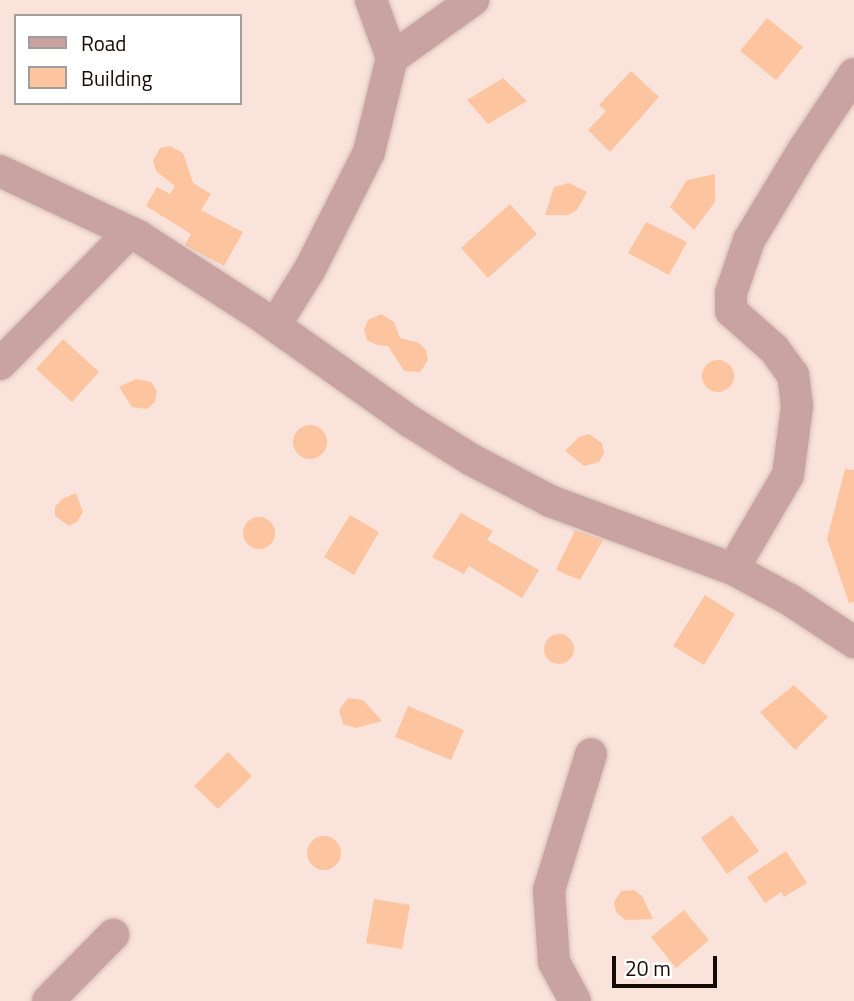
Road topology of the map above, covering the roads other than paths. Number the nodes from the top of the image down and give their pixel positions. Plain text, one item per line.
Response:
1 (371, 0) edge
2 (473, 0) edge
3 (392, 58) junction
4 (854, 74) edge
5 (0, 171) edge
6 (130, 232) junction
7 (275, 326) junction
8 (0, 364) edge
9 (733, 569) junction
10 (854, 642) edge
11 (591, 754) dead end
12 (113, 934) dead end
13 (48, 1001) edge
14 (575, 1001) edge

1 - 3 street
2 - 3 street
3 - 7 street
4 - 9 street
5 - 6 street
6 - 7 street
6 - 8 street
7 - 9 street
9 - 10 street
11 - 14 street
12 - 13 street

